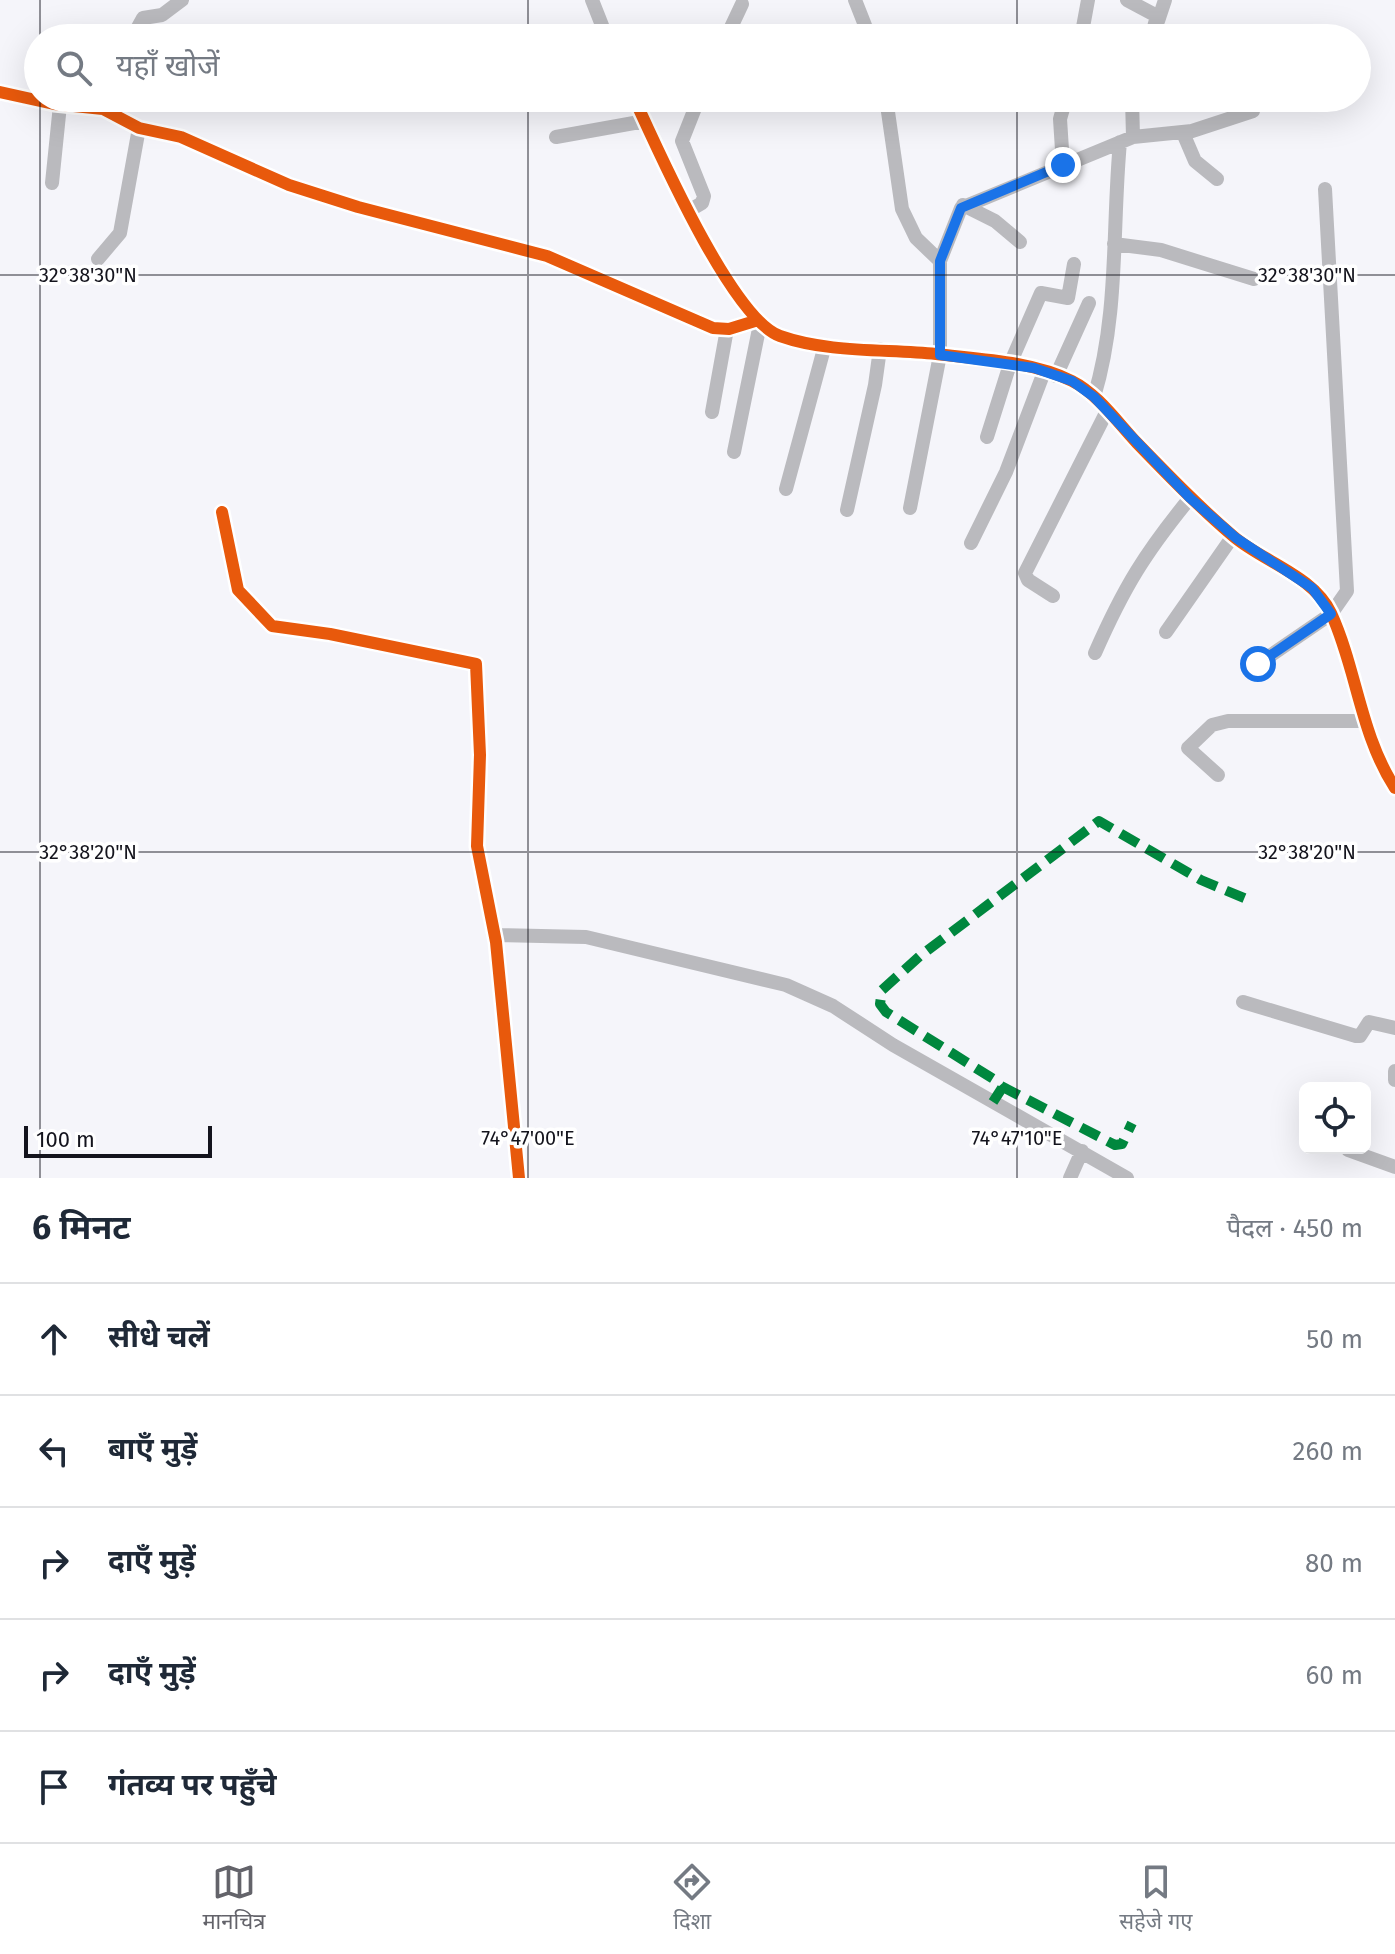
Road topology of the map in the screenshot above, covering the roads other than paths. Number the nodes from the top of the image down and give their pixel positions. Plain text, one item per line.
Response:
1 (182, 0) edge
2 (592, 0) edge
3 (855, 0) edge
4 (1088, 0) edge
5 (1127, 0) edge
6 (1165, 0) edge
7 (742, 4) dead end
8 (1158, 21) junction
9 (140, 24) edge
10 (601, 24) edge
11 (733, 24) edge
12 (864, 24) edge
13 (1084, 24) edge
14 (1157, 24) edge
15 (0, 92) edge
16 (24, 97) edge
17 (59, 112) edge
18 (120, 112) edge
19 (641, 112) edge
20 (693, 112) edge
21 (888, 112) edge
22 (1062, 112) edge
23 (1130, 112) edge
24 (1250, 112) edge
25 (645, 121) junction
26 (139, 128) junction
27 (1183, 133) junction
28 (556, 137) dead end
29 (1126, 139) junction
30 (1063, 165) junction
31 (1217, 179) dead end
32 (52, 183) dead end
33 (1325, 189) dead end
34 (963, 205) junction
35 (690, 210) junction
36 (1020, 242) dead end
37 (1114, 244) junction
38 (98, 259) dead end
39 (940, 261) junction
40 (1074, 264) dead end
41 (1254, 279) dead end
42 (1089, 303) dead end
43 (758, 322) junction
44 (727, 329) junction
45 (825, 345) junction
46 (880, 349) junction
47 (940, 355) junction
48 (1010, 364) junction
49 (1050, 374) junction
50 (1094, 397) junction
51 (1107, 411) junction
52 (712, 412) dead end
53 (987, 437) dead end
54 (734, 452) dead end
55 (786, 489) dead end
56 (1190, 498) junction
57 (910, 508) dead end
58 (847, 510) dead end
59 (222, 512) dead end
60 (1233, 536) junction
61 (971, 543) dead end
62 (1053, 596) dead end
63 (1331, 614) junction
64 (1166, 632) dead end
65 (1095, 653) dead end
66 (1258, 664) dead end
67 (1363, 721) junction
68 (1218, 775) dead end
69 (1395, 788) edge
70 (495, 935) junction
71 (1243, 1002) dead end
72 (1395, 1028) edge
73 (1395, 1071) edge
74 (1395, 1080) edge
75 (1082, 1151) junction
76 (1359, 1154) edge
77 (1395, 1167) edge
78 (519, 1178) edge
79 (1070, 1178) edge
80 (1127, 1178) edge

1 - 9 street
2 - 10 street
3 - 12 street
4 - 13 street
5 - 8 street
6 - 8 street
7 - 11 street
8 - 14 street
15 - 16 street
17 - 32 street
18 - 26 street
19 - 25 street
20 - 35 street
21 - 39 street
22 - 30 street
23 - 29 street
24 - 27 street
25 - 28 street
25 - 35 street
26 - 38 street
26 - 44 street
27 - 29 street
27 - 31 street
29 - 30 street
29 - 37 street
30 - 34 street
33 - 63 street
34 - 36 street
34 - 39 street
35 - 43 street
37 - 41 street
37 - 50 street
39 - 47 street
40 - 48 street
42 - 49 street
43 - 44 street
43 - 45 street
43 - 54 street
44 - 52 street
45 - 46 street
45 - 55 street
46 - 47 street
46 - 58 street
47 - 48 street
47 - 57 street
48 - 49 street
48 - 53 street
49 - 50 street
49 - 61 street
50 - 51 street
51 - 56 street
51 - 62 street
56 - 60 street
56 - 65 street
59 - 70 street
60 - 63 street
60 - 64 street
63 - 66 street
63 - 67 street
67 - 68 street
67 - 69 street
70 - 75 street
70 - 78 street
71 - 72 street
73 - 74 street
75 - 79 street
75 - 80 street
76 - 77 street

